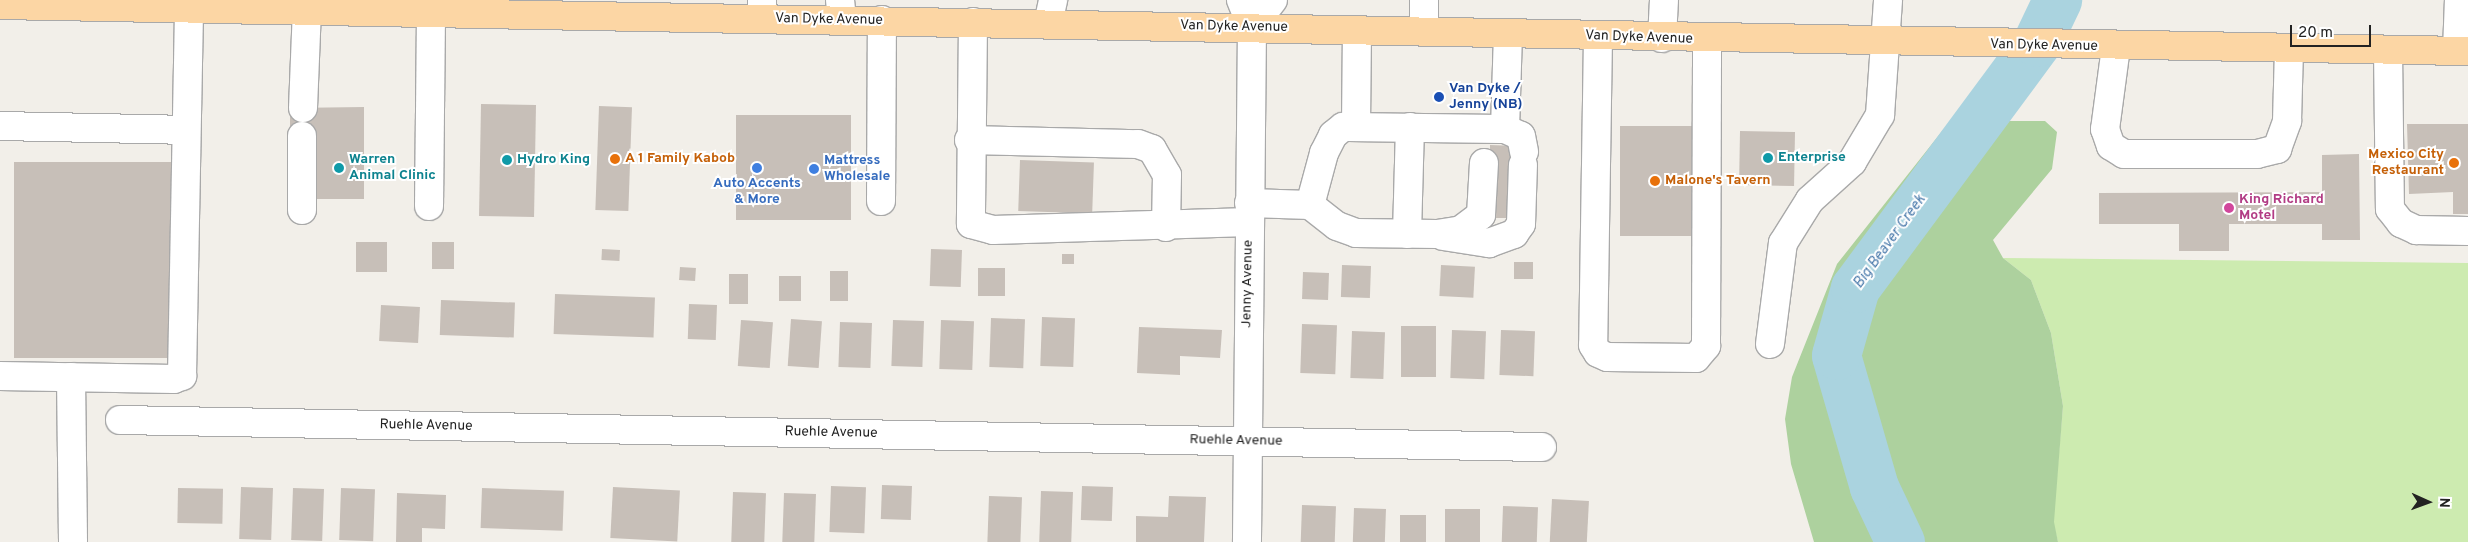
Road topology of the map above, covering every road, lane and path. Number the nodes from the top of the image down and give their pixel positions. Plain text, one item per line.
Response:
1 (1241, 0) edge
2 (1273, 0) edge
3 (1424, 0) edge
4 (1664, 0) edge
5 (1888, 0) edge
6 (2459, 0) edge
7 (0, 5) edge
8 (272, 5) edge
9 (338, 6) edge
10 (189, 8) junction
11 (566, 8) edge
12 (762, 9) edge
13 (307, 10) junction
14 (841, 10) edge
15 (1050, 12) edge
16 (432, 13) junction
17 (882, 20) junction
18 (973, 22) junction
19 (1252, 27) junction
20 (1357, 30) junction
21 (1424, 32) junction
22 (1508, 34) junction
23 (1598, 37) junction
24 (1662, 38) junction
25 (1707, 40) junction
26 (1888, 43) junction
27 (2110, 47) junction
28 (2289, 49) junction
29 (2388, 50) junction
30 (2463, 51) edge
31 (303, 108) dead end
32 (0, 126) edge
33 (1356, 126) junction
34 (1410, 127) junction
35 (186, 130) junction
36 (302, 136) dead end
37 (969, 140) junction
38 (1489, 143) junction
39 (881, 202) dead end
40 (1310, 205) junction
41 (429, 206) dead end
42 (302, 210) dead end
43 (1249, 212) junction
44 (1166, 226) junction
45 (2468, 231) edge
46 (1408, 234) junction
47 (1437, 234) junction
48 (1770, 344) dead end
49 (0, 376) edge
50 (71, 377) junction
51 (120, 420) dead end
52 (1246, 441) junction
53 (1542, 447) dead end
54 (73, 542) edge
55 (1247, 542) edge

1 - 19 street
2 - 19 street
3 - 21 street
4 - 24 street
5 - 26 street
6 - 30 street
7 - 10 main road, Van Dyke Avenue
8 - 10 main road, Van Dyke Avenue
8 - 13 main road, Van Dyke Avenue
9 - 13 main road, Van Dyke Avenue
9 - 16 main road, Van Dyke Avenue
10 - 35 street
11 - 12 main road, Van Dyke Avenue
11 - 16 main road, Van Dyke Avenue
12 - 14 main road, Van Dyke Avenue
13 - 31 street
14 - 17 main road, Van Dyke Avenue
15 - 18 main road, Van Dyke Avenue
15 - 19 main road, Van Dyke Avenue
16 - 41 street
17 - 18 main road, Van Dyke Avenue
17 - 39 street
18 - 37 street
19 - 20 main road, Van Dyke Avenue
19 - 43 street, Jenny Avenue
20 - 21 main road, Van Dyke Avenue
20 - 33 street
21 - 22 main road, Van Dyke Avenue
22 - 23 main road, Van Dyke Avenue
22 - 38 street
23 - 24 main road, Van Dyke Avenue
23 - 25 street
24 - 25 main road, Van Dyke Avenue
25 - 26 main road, Van Dyke Avenue
26 - 27 main road, Van Dyke Avenue
26 - 48 street
27 - 28 main road, Van Dyke Avenue
27 - 28 street
28 - 29 main road, Van Dyke Avenue
29 - 30 main road, Van Dyke Avenue
29 - 45 street
32 - 35 street
33 - 34 street
33 - 40 street
34 - 38 street
34 - 46 street
35 - 50 street
36 - 42 street
37 - 44 street
37 - 44 street
38 - 47 street
38 - 47 street
40 - 43 street
40 - 46 street
43 - 44 street
43 - 52 street, Jenny Avenue
46 - 47 street
49 - 50 street
50 - 54 street
51 - 52 street, Ruehle Avenue
52 - 53 street, Ruehle Avenue
52 - 55 street, Jenny Avenue

